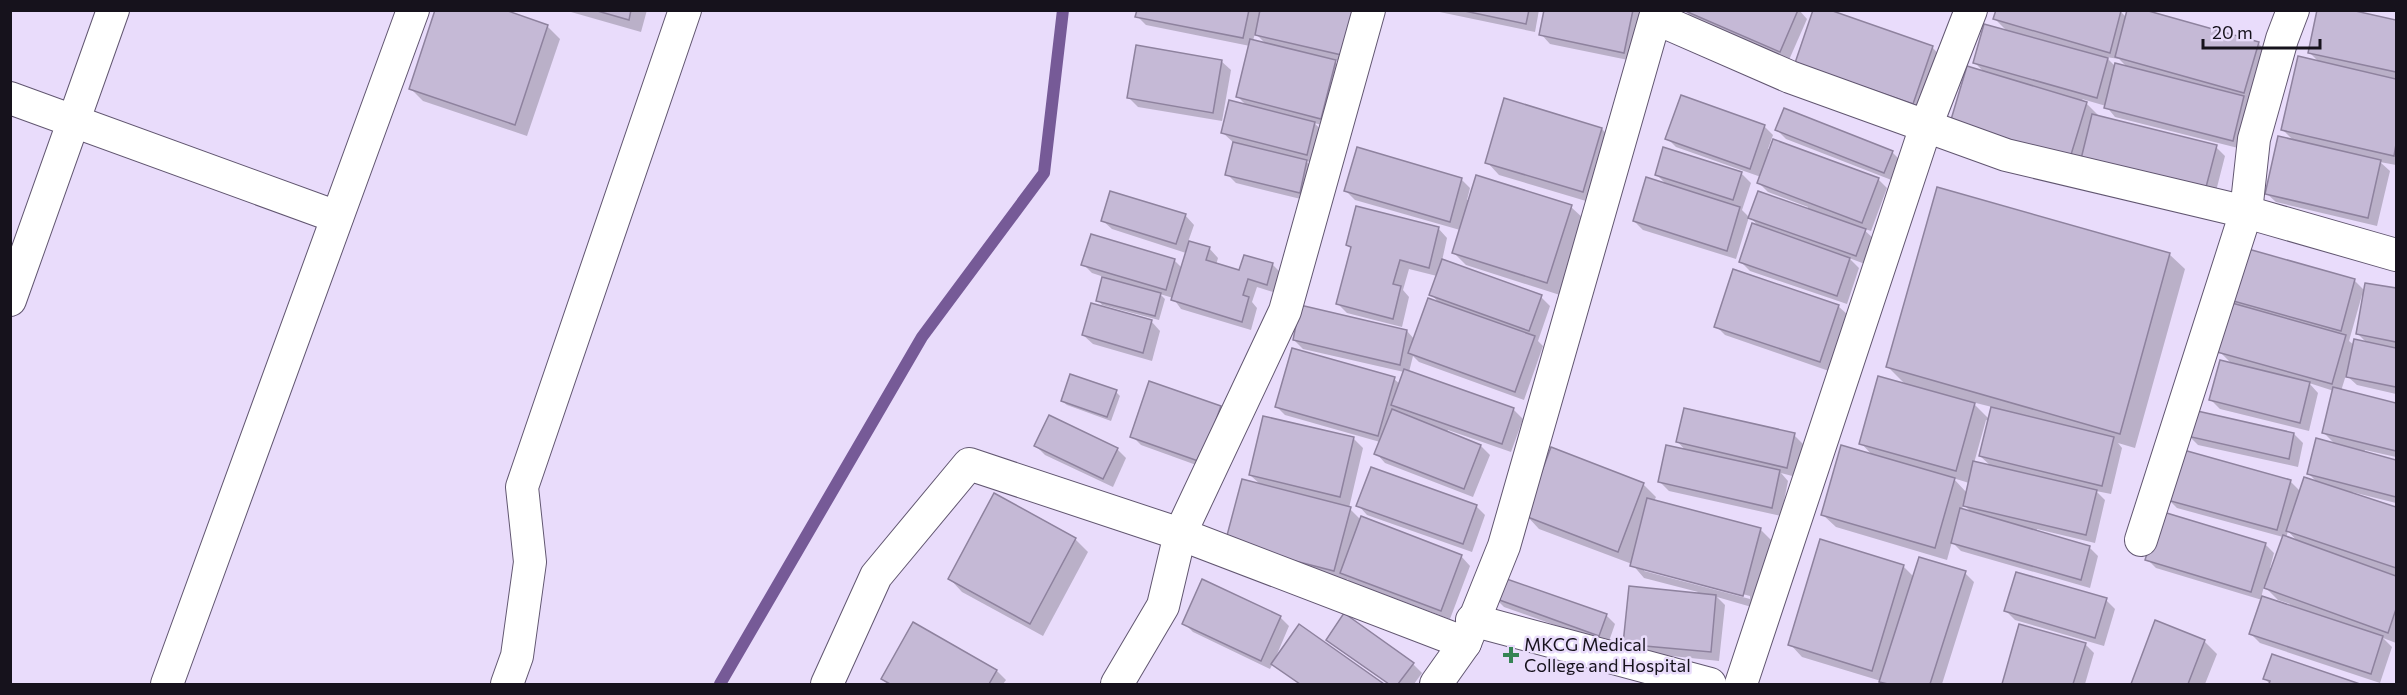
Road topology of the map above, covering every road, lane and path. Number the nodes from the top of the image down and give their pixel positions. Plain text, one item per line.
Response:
1 (113, 10) edge
2 (413, 10) edge
3 (685, 10) edge
4 (1370, 10) edge
5 (1971, 10) edge
6 (2293, 10) edge
7 (10, 98) edge
8 (74, 120) junction
9 (1926, 126) junction
10 (2246, 212) junction
11 (337, 217) junction
12 (2397, 255) edge
13 (10, 300) edge
14 (1180, 534) junction
15 (2141, 540) dead end
16 (1469, 631) junction
17 (167, 684) edge
18 (507, 684) edge
19 (827, 684) edge
20 (1117, 684) edge
21 (1436, 684) edge
22 (1710, 684) edge
23 (1741, 684) edge

1 - 8 street
2 - 11 street
3 - 18 street
4 - 14 street
5 - 9 street
6 - 10 street
7 - 8 street
8 - 11 street
8 - 13 street
9 - 10 street
9 - 16 street
9 - 23 street
10 - 12 street
10 - 15 street
11 - 17 street
14 - 16 street
14 - 19 street
14 - 20 street
16 - 21 street
16 - 22 street

